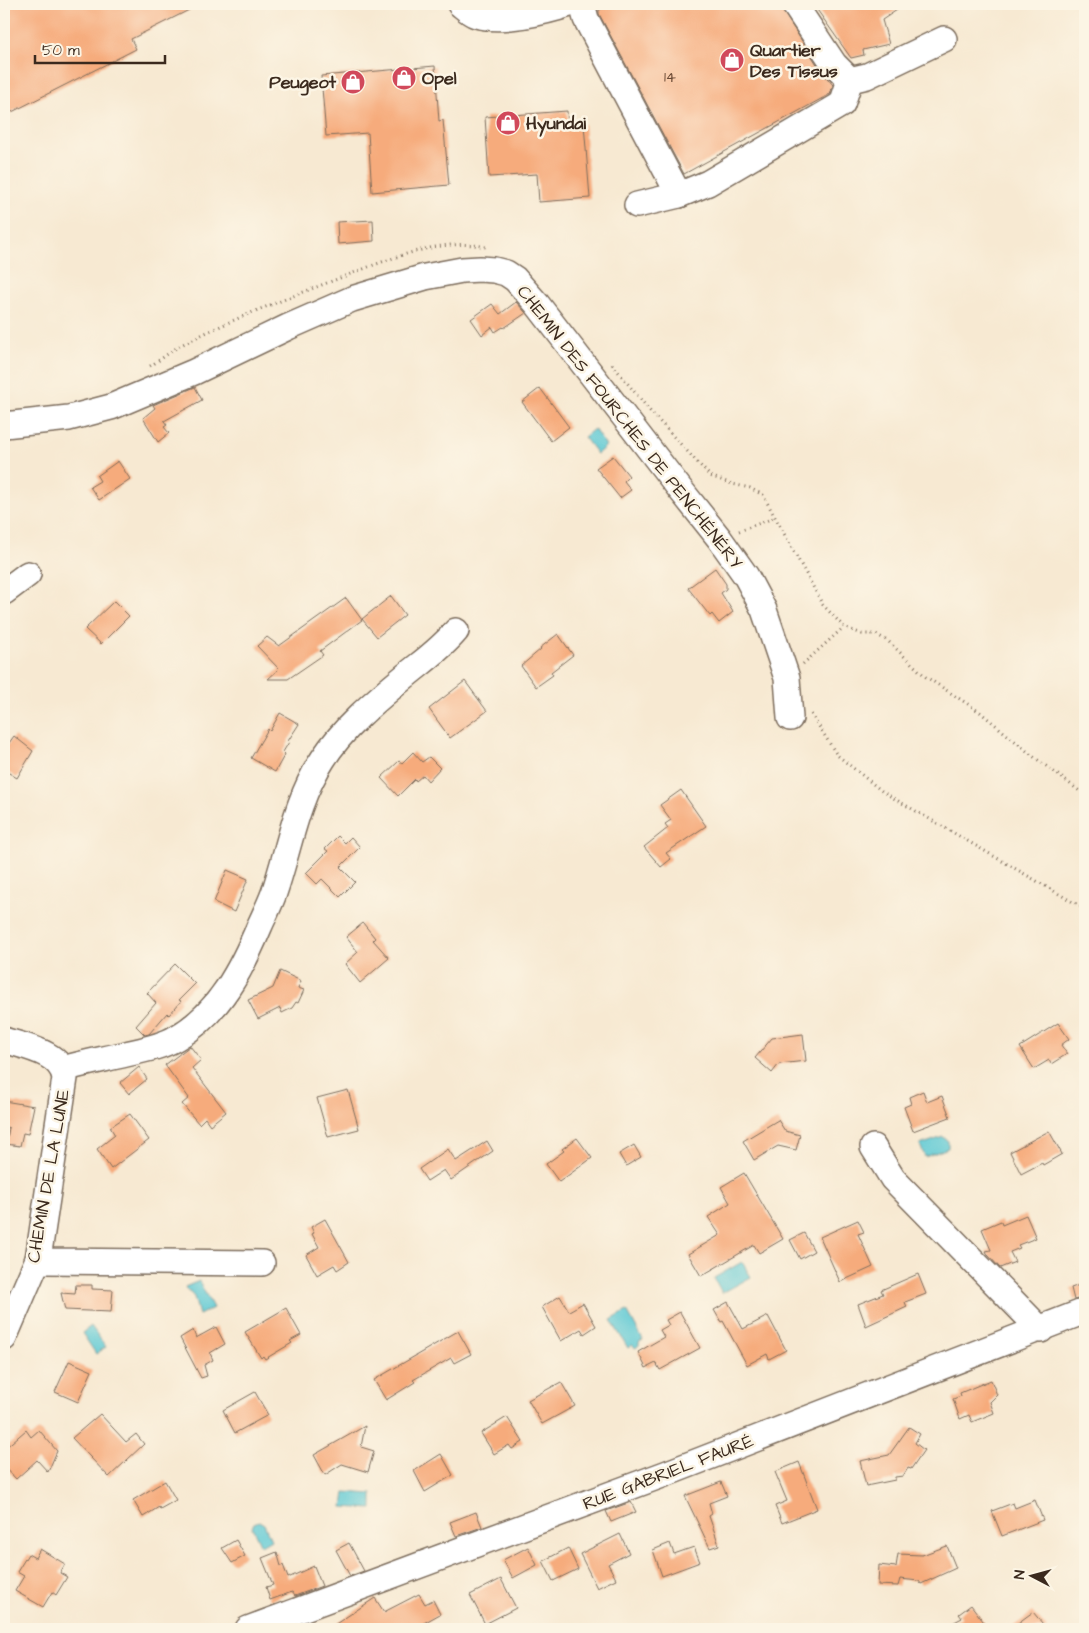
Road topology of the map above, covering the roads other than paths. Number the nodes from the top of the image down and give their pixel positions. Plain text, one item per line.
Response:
1 (460, 4) edge
2 (570, 4) edge
3 (582, 4) edge
4 (794, 4) edge
5 (944, 39) dead end
6 (850, 80) junction
7 (678, 196) junction
8 (637, 205) dead end
9 (4, 425) edge
10 (28, 574) dead end
11 (4, 592) edge
12 (456, 631) dead end
13 (800, 715) road end
14 (4, 1040) edge
15 (63, 1069) junction
16 (873, 1147) dead end
17 (38, 1259) junction
18 (262, 1263) dead end
19 (1085, 1311) edge
20 (1041, 1330) junction
21 (4, 1338) edge
22 (248, 1629) edge

1 - 2 street
3 - 7 street
4 - 6 street
5 - 6 street
6 - 7 street
7 - 8 street
9 - 13 street, CHEMIN DES FOURCHES DE PENCHÉNÉRY
10 - 11 street
12 - 15 street
14 - 15 street
15 - 17 street, CHEMIN DE LA LUNE
16 - 20 street
17 - 18 street
17 - 21 street, CHEMIN DE LA LUNE
19 - 20 street, RUE GABRIEL FAURÉ
20 - 22 street, RUE GABRIEL FAURÉ

